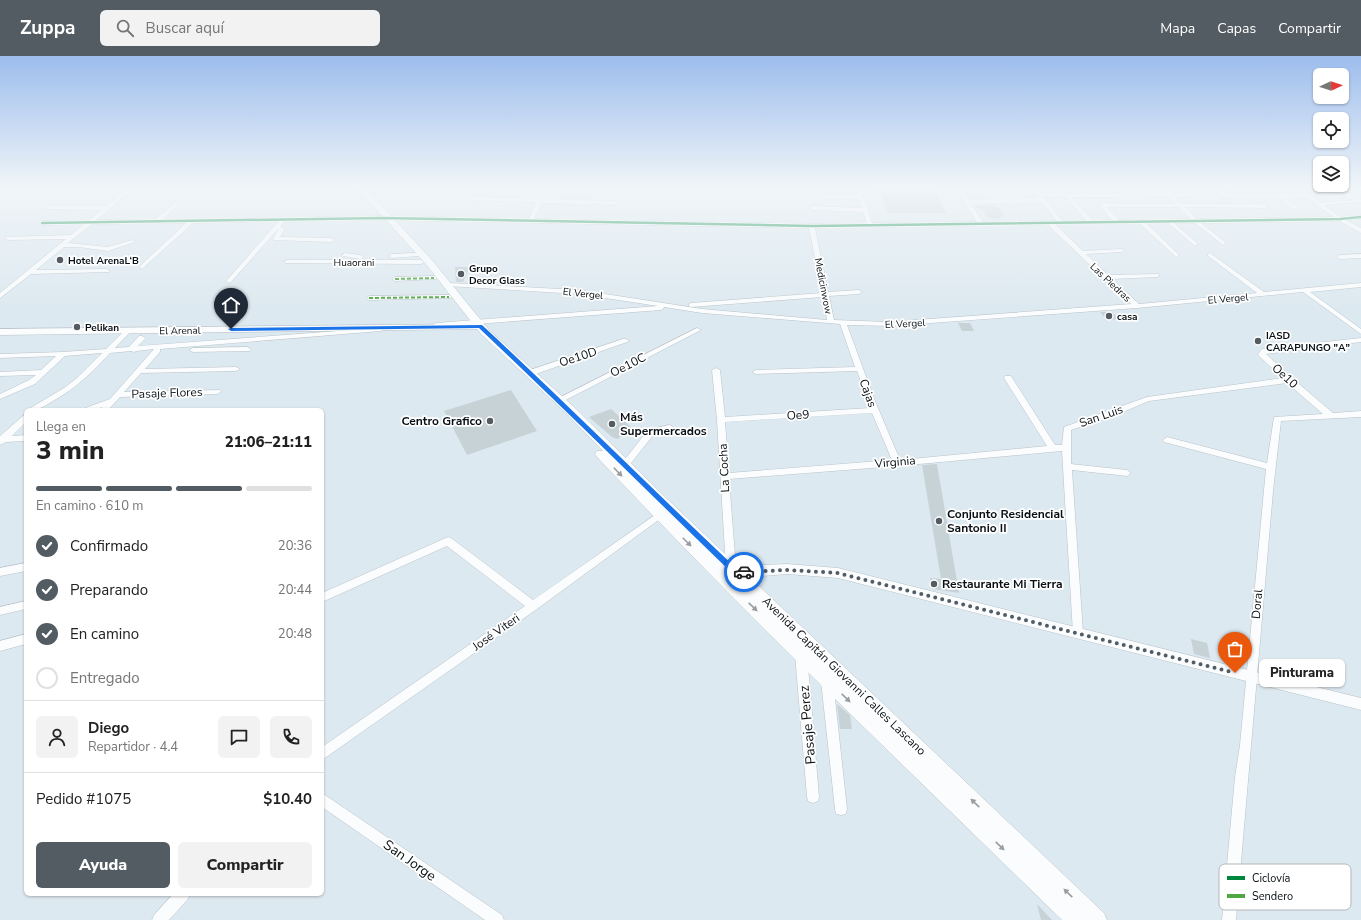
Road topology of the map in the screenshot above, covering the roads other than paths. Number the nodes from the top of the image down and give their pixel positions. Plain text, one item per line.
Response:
1 (83, 228) edge
2 (184, 228) edge
3 (277, 228) edge
4 (281, 228) edge
5 (394, 228) edge
6 (396, 228) edge
7 (812, 228) edge
8 (1055, 228) edge
9 (1148, 228) edge
10 (1177, 228) edge
11 (1205, 228) edge
12 (72, 237) junction
13 (8, 238) dead end
14 (331, 240) dead end
15 (132, 242) dead end
16 (1223, 243) dead end
17 (1195, 244) dead end
18 (62, 245) junction
19 (1121, 250) dead end
20 (1081, 253) junction
21 (345, 255) dead end
22 (1176, 255) dead end
23 (1210, 256) dead end
24 (1361, 256) edge
25 (1340, 258) dead end
26 (419, 259) junction
27 (287, 262) dead end
28 (142, 267) dead end
29 (107, 271) dead end
30 (29, 272) junction
31 (1157, 275) dead end
32 (1105, 277) junction
33 (434, 278) junction
34 (395, 279) dead end
35 (229, 281) dead end
36 (449, 285) junction
37 (1361, 285) edge
38 (1305, 291) junction
39 (859, 292) dead end
40 (1264, 295) junction
41 (0, 296) edge
42 (449, 297) junction
43 (369, 298) dead end
44 (663, 305) junction
45 (1137, 306) junction
46 (831, 322) junction
47 (843, 323) junction
48 (522, 324) dead end
49 (476, 327) junction
50 (131, 330) junction
51 (698, 330) dead end
52 (0, 332) edge
53 (1361, 332) edge
54 (142, 338) dead end
55 (1361, 340) edge
56 (626, 341) dead end
57 (247, 349) dead end
58 (157, 350) junction
59 (63, 354) junction
60 (0, 356) edge
61 (236, 368) dead end
62 (859, 369) junction
63 (716, 370) dead end
64 (139, 371) junction
65 (43, 372) junction
66 (756, 372) dead end
67 (530, 373) junction
68 (0, 374) edge
69 (1008, 378) dead end
70 (1289, 380) junction
71 (217, 392) dead end
72 (0, 397) edge
73 (115, 398) junction
74 (559, 400) junction
75 (48, 402) junction
76 (35, 408) edge
77 (41, 408) edge
78 (92, 408) edge
79 (106, 408) edge
80 (874, 410) junction
81 (24, 414) edge
82 (1361, 414) edge
83 (1331, 416) junction
84 (24, 420) edge
85 (721, 420) junction
86 (669, 428) dead end
87 (1, 438) edge
88 (24, 438) edge
89 (1167, 440) dead end
90 (1053, 448) junction
91 (1066, 448) junction
92 (897, 462) junction
93 (625, 465) junction
94 (1067, 466) junction
95 (1271, 467) junction
96 (1127, 473) dead end
97 (724, 476) junction
98 (664, 512) junction
99 (24, 567) edge
100 (0, 572) edge
101 (731, 573) junction
102 (324, 597) edge
103 (24, 605) edge
104 (533, 606) junction
105 (0, 611) edge
106 (1078, 633) junction
107 (24, 640) edge
108 (0, 646) edge
109 (801, 653) junction
110 (1250, 677) junction
111 (826, 679) junction
112 (1361, 704) edge
113 (324, 753) edge
114 (813, 797) dead end
115 (324, 800) edge
116 (841, 808) dead end
117 (1234, 864) edge
118 (181, 896) edge
119 (1230, 910) edge
120 (159, 920) edge
121 (497, 920) edge
122 (1077, 920) edge
123 (1097, 920) edge
124 (1229, 920) edge

1 - 12 street
2 - 28 street
3 - 35 street
4 - 14 street
5 - 26 main road, Avenida Capitán Giovanni Calles Lascano
6 - 36 main road, Avenida Capitán Giovanni Calles Lascano
7 - 46 street, Medicinwow
8 - 20 street, Las Piedras
9 - 22 street
10 - 17 street
11 - 16 street
12 - 13 street
12 - 18 street
15 - 18 street
18 - 30 street
19 - 20 street
20 - 32 street, Las Piedras
21 - 26 street
23 - 40 street
24 - 25 street
26 - 27 street, Huaorani
26 - 33 main road, Avenida Capitán Giovanni Calles Lascano
29 - 30 street
30 - 41 street
31 - 32 street
32 - 45 street, Las Piedras
33 - 34 street
33 - 42 main road, Avenida Capitán Giovanni Calles Lascano
36 - 44 street, El Vergel
36 - 49 main road, Avenida Capitán Giovanni Calles Lascano
37 - 38 street, El Vergel
38 - 40 street, El Vergel
38 - 53 street
39 - 59 street
40 - 45 street, El Vergel
42 - 43 street
42 - 49 main road, Avenida Capitán Giovanni Calles Lascano
44 - 46 street, El Vergel
44 - 48 street
45 - 47 street, El Vergel
46 - 47 street, El Vergel
47 - 62 street, Cajas
49 - 50 street, El Arenal
49 - 67 main road, Avenida Capitán Giovanni Calles Lascano
49 -> 98 main road, Avenida Capitán Giovanni Calles Lascano
50 - 52 street, El Arenal
50 - 75 street
51 - 74 street, Oe10C
54 - 58 street
55 - 70 street, Oe10
56 - 67 street, Oe10D
57 - 58 street
58 - 64 street
59 - 60 street
59 - 65 street
61 - 64 street
62 - 66 street
62 - 80 street, Cajas
63 - 85 street, La Cocha
64 - 73 street
65 - 68 street
65 - 72 street
67 - 74 main road, Avenida Capitán Giovanni Calles Lascano
69 - 90 street
70 - 83 street, Oe10
70 - 91 street, San Luis
71 - 73 street, Pasaje Flores
73 - 78 street
73 - 79 street
74 - 93 main road, Avenida Capitán Giovanni Calles Lascano
75 - 76 street
75 - 77 street
80 - 85 street, Oe9
80 - 92 street, Cajas
81 - 87 street
82 - 83 street, Doral
83 - 95 street, Doral
84 - 87 street
85 - 97 street, La Cocha
86 - 93 street
87 - 88 street
89 - 95 street
90 - 91 street, Virginia
90 - 92 street, Virginia
91 - 94 street, San Luis
92 - 97 street, Virginia
93 - 98 main road, Avenida Capitán Giovanni Calles Lascano
94 - 96 street
94 - 106 street, San Luis
95 - 110 street, Doral
97 - 101 street, La Cocha
98 - 101 main road, Avenida Capitán Giovanni Calles Lascano
98 - 104 street, José Viteri
99 - 100 street
101 - 106 street
101 -> 109 main road, Avenida Capitán Giovanni Calles Lascano
123 -> 101 main road, Avenida Capitán Giovanni Calles Lascano
102 - 104 street
103 - 105 street
104 - 113 street, José Viteri
106 - 110 street
107 - 108 street
109 - 111 main road, Avenida Capitán Giovanni Calles Lascano
109 - 114 street, Pasaje Perez
110 - 112 street
110 - 117 street, Doral
111 - 116 street
111 -> 122 main road, Avenida Capitán Giovanni Calles Lascano
115 - 121 street, San Jorge
118 - 120 street
119 - 124 street, Doral

